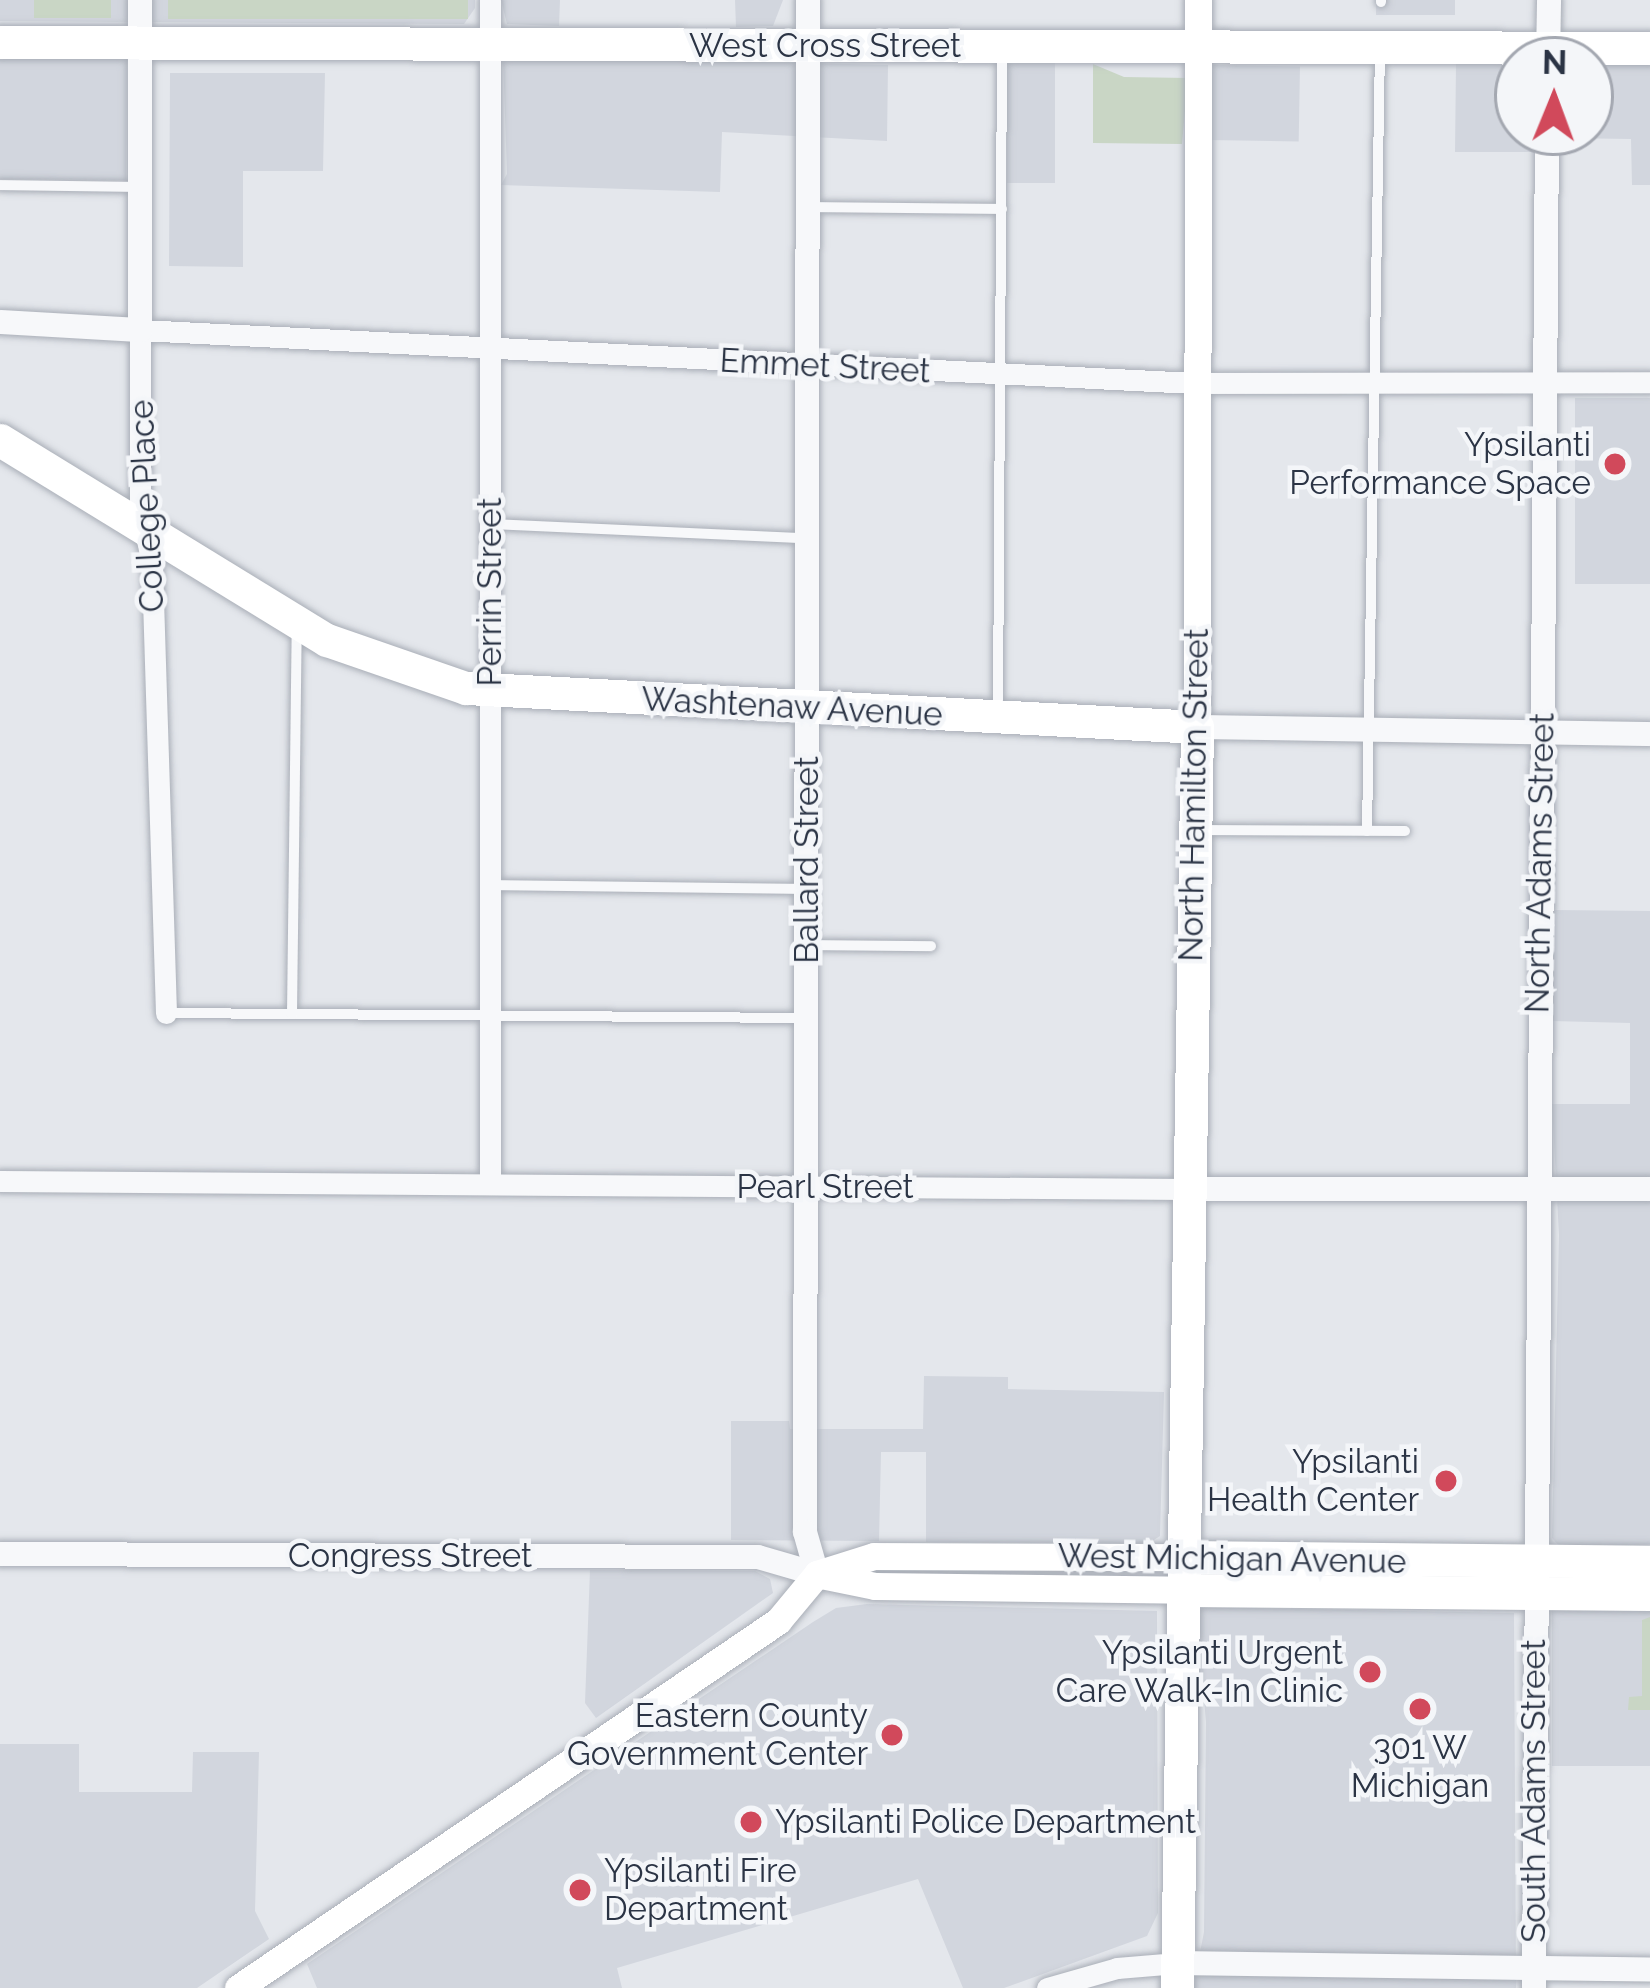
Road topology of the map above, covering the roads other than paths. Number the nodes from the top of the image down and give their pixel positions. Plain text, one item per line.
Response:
1 (140, 0) edge
2 (490, 0) edge
3 (808, 0) edge
4 (1198, 0) edge
5 (1549, 0) edge
6 (1548, 36) edge
7 (0, 43) edge
8 (140, 43) junction
9 (490, 45) junction
10 (1198, 45) junction
11 (808, 46) junction
12 (1003, 47) junction
13 (1380, 48) junction
14 (1650, 48) edge
15 (1614, 50) edge
16 (1494, 52) edge
17 (1547, 156) edge
18 (0, 185) edge
19 (141, 187) junction
20 (809, 207) junction
21 (1002, 209) junction
22 (0, 322) edge
23 (140, 330) junction
24 (492, 351) junction
25 (807, 366) junction
26 (1001, 374) junction
27 (1378, 382) junction
28 (1544, 382) junction
29 (1650, 382) edge
30 (1195, 383) junction
31 (0, 440) edge
32 (491, 524) junction
33 (144, 529) junction
34 (808, 538) junction
35 (297, 622) junction
36 (490, 692) junction
37 (807, 708) junction
38 (998, 718) junction
39 (1197, 727) junction
40 (1367, 732) junction
41 (1542, 734) junction
42 (1650, 734) edge
43 (1196, 830) junction
44 (1366, 830) junction
45 (1405, 831) dead end
46 (490, 885) junction
47 (807, 889) junction
48 (807, 945) junction
49 (931, 946) dead end
50 (166, 1012) joint
51 (292, 1014) junction
52 (490, 1017) junction
53 (807, 1018) junction
54 (0, 1180) edge
55 (490, 1183) junction
56 (806, 1187) junction
57 (1188, 1189) junction
58 (1650, 1189) edge
59 (1538, 1190) junction
60 (0, 1554) edge
61 (1650, 1562) edge
62 (1185, 1573) junction
63 (817, 1574) junction
64 (1535, 1577) junction
65 (1650, 1594) edge
66 (1650, 1970) edge
67 (1177, 1976) edge
68 (1534, 1979) edge
69 (238, 1988) edge
70 (1047, 1988) edge

1 - 8 street, College Place
2 - 9 street, Perrin Street
3 - 11 street, Ballard Street
4 - 10 main road, North Hamilton Street
5 - 6 street
7 - 8 main road, West Cross Street
8 - 9 main road, West Cross Street
8 - 19 street, College Place
9 - 11 main road, West Cross Street
9 - 24 street, Perrin Street
10 - 12 main road, West Cross Street
10 - 13 main road, West Cross Street
10 - 30 main road, North Hamilton Street
11 - 12 main road, West Cross Street
11 - 20 street, Ballard Street
12 - 21 lane
13 - 16 main road, West Cross Street
13 - 27 lane
14 - 15 main road, West Cross Street
17 - 28 street, North Adams Street
18 - 19 lane
19 - 23 street, College Place
20 - 21 lane
20 - 25 street, Ballard Street
21 - 26 lane
22 - 23 street, Emmet Street
23 - 24 street, Emmet Street
23 - 33 street, College Place
24 - 25 street, Emmet Street
24 - 32 street, Perrin Street
25 - 26 street, Emmet Street
25 - 34 street, Ballard Street
26 - 30 street, Emmet Street
26 - 38 lane
27 - 28 street, Emmet Street
27 - 30 street, Emmet Street
27 - 40 lane
28 - 29 street, Emmet Street
28 - 41 street, North Adams Street
30 - 39 main road, North Hamilton Street
31 - 33 main road, Washtenaw Avenue
32 - 34 lane
32 - 36 street, Perrin Street
33 - 35 main road, Washtenaw Avenue
33 - 50 street, College Place
34 - 37 street, Ballard Street
35 - 36 main road, Washtenaw Avenue
35 - 51 lane
36 - 37 main road, Washtenaw Avenue
36 - 46 street, Perrin Street
37 - 38 main road, Washtenaw Avenue
37 - 47 street, Ballard Street
38 - 39 main road, Washtenaw Avenue
39 - 40 street, Washtenaw Avenue
39 - 43 main road, North Hamilton Street
40 - 41 street, Washtenaw Avenue
40 - 44 lane
41 - 42 street, Washtenaw Avenue
41 - 59 street, North Adams Street
43 - 44 lane
43 - 57 main road, North Hamilton Street
44 - 45 lane
46 - 47 lane
46 - 52 street, Perrin Street
47 - 48 street, Ballard Street
48 - 49 lane
48 - 53 street, Ballard Street
50 - 51 lane
51 - 52 lane
52 - 53 lane
52 - 55 street, Perrin Street
53 - 56 street, Ballard Street
54 - 55 street, Pearl Street
55 - 56 street, Pearl Street
56 - 57 street, Pearl Street
56 - 63 street, Ballard Street
57 - 59 street, Pearl Street
57 - 62 main road, North Hamilton Street
58 - 59 street, Pearl Street
59 - 64 street, North Adams Street
60 - 63 street, Congress Street
61 - 64 main road, West Michigan Avenue
62 - 63 main road, West Michigan Avenue
62 - 64 main road, West Michigan Avenue
62 - 67 main road, North Hamilton Street
63 - 69 main road
64 - 65 main road, West Michigan Avenue
64 - 68 street, South Adams Street
66 - 68 street
67 - 68 street
67 - 70 street

